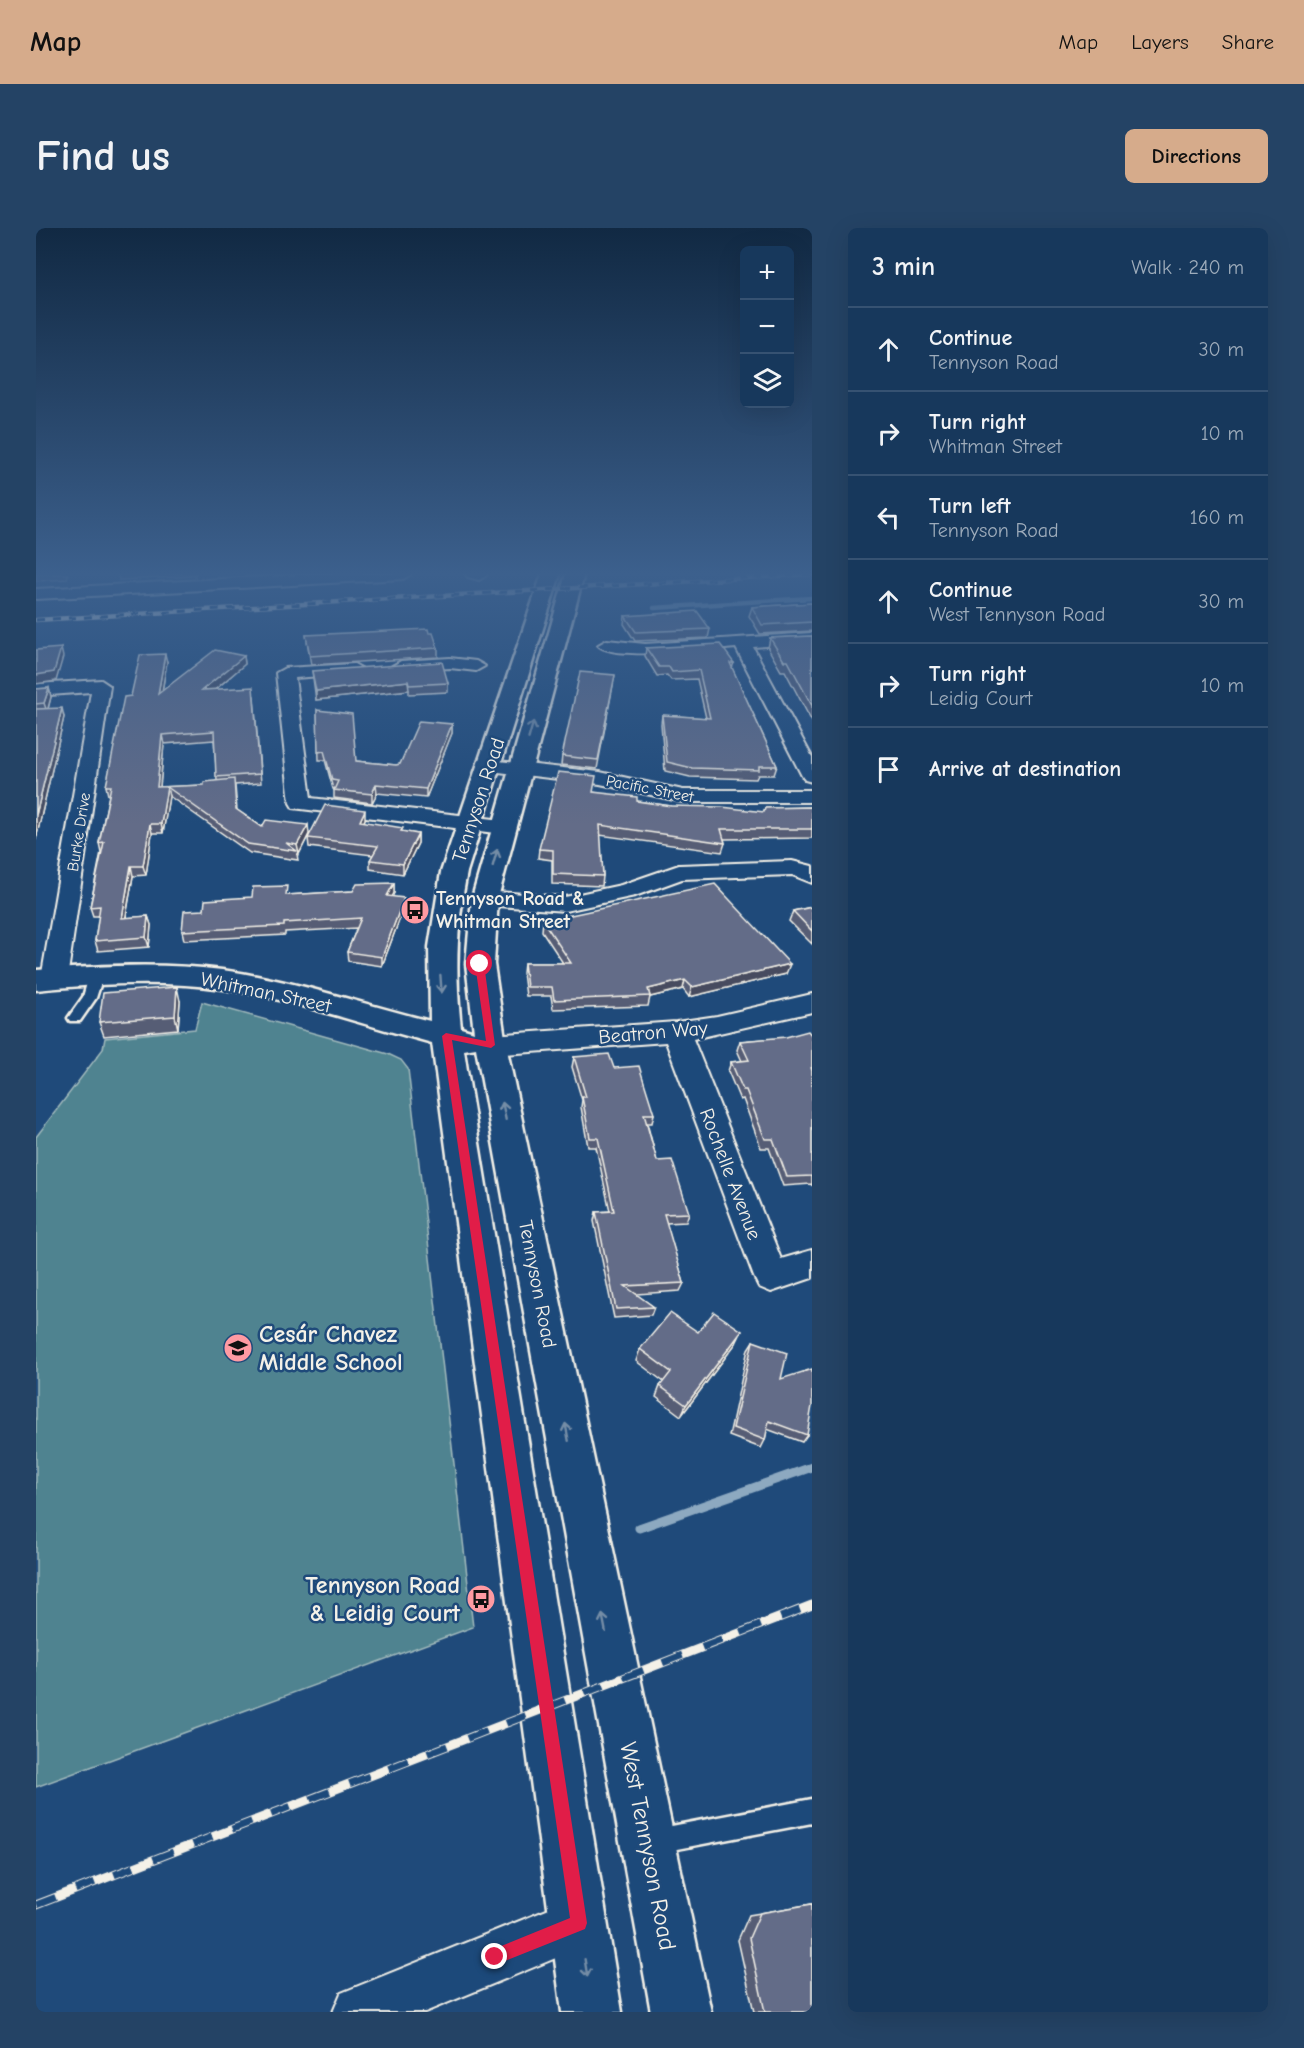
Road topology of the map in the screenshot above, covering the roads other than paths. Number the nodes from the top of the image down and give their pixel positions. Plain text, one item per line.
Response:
1 (524, 657) edge
2 (552, 657) edge
3 (750, 657) edge
4 (476, 666) dead end
5 (36, 690) edge
6 (489, 766) junction
7 (520, 769) junction
8 (812, 776) edge
9 (812, 796) edge
10 (470, 823) junction
11 (503, 827) junction
12 (812, 876) edge
13 (485, 898) junction
14 (96, 976) junction
15 (45, 980) edge
16 (812, 1003) edge
17 (75, 1018) dead end
18 (676, 1032) junction
19 (446, 1036) junction
20 (491, 1045) junction
21 (812, 1264) edge
22 (615, 1681) joint
23 (812, 1811) edge
24 (648, 1842) junction
25 (579, 1923) junction
26 (360, 2012) edge
27 (592, 2012) edge
28 (681, 2012) edge

1 - 6 main road, Tennyson Road
7 -> 2 main road, Tennyson Road
3 - 8 street
4 - 10 street
5 - 15 street, Burke Drive
6 - 7 street, Pacific Street
6 - 10 main road, Tennyson Road
7 - 9 street, Pacific Street
7 - 11 main road, Tennyson Road
10 - 11 street
10 -> 19 main road, Tennyson Road
13 -> 11 main road, Tennyson Road
12 - 13 street
13 - 20 main road, Tennyson Road
14 - 15 main road, Whitman Street
14 - 17 lane
14 - 19 main road, Whitman Street
16 - 18 street, Beatron Way
18 - 20 street, Beatron Way
18 - 21 street, Rochelle Avenue
19 - 20 main road, Whitman Street
19 - 25 main road, Tennyson Road
22 -> 20 main road, Tennyson Road
22 - 24 main road, West Tennyson Road
23 - 24 lane
24 - 28 main road, West Tennyson Road
25 - 26 street
25 -> 27 main road

